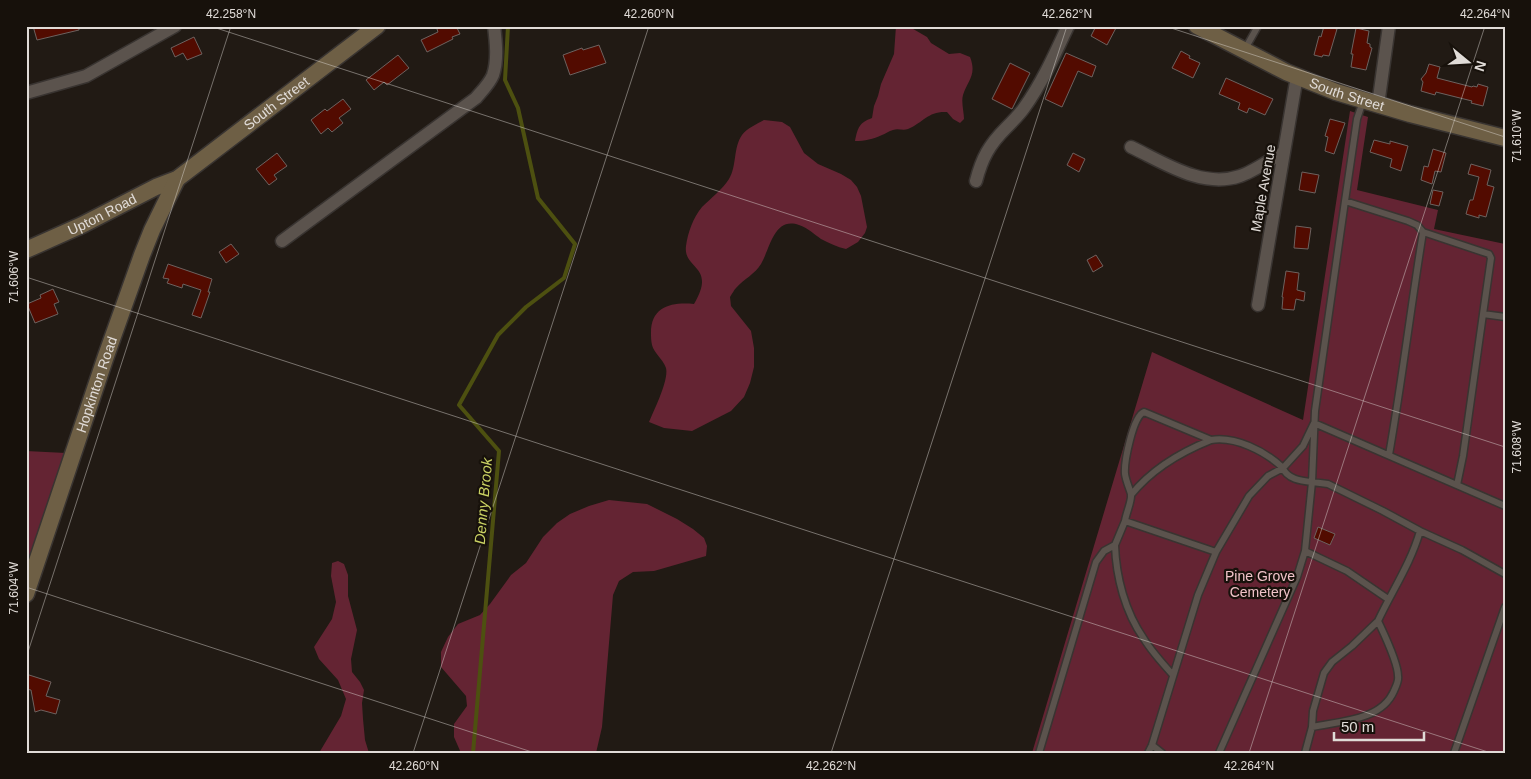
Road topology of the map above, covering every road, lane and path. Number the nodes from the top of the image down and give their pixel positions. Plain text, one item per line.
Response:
1 (175, 26) edge
2 (377, 26) edge
3 (494, 26) edge
4 (1068, 26) edge
5 (1197, 26) edge
6 (1258, 26) edge
7 (1389, 26) edge
8 (1244, 50) junction
9 (1297, 76) junction
10 (26, 93) edge
11 (1370, 102) junction
12 (1505, 138) edge
13 (1131, 147) dead end
14 (1284, 152) junction
15 (178, 179) junction
16 (976, 181) dead end
17 (1345, 201) junction
18 (1423, 232) junction
19 (282, 241) dead end
20 (26, 250) edge
21 (1258, 305) dead end
22 (1483, 314) junction
23 (1505, 317) edge
24 (1314, 423) junction
25 (1211, 440) junction
26 (1389, 456) junction
27 (1283, 468) junction
28 (1312, 482) junction
29 (1457, 485) junction
30 (1131, 495) junction
31 (1505, 506) edge
32 (1125, 521) junction
33 (1420, 531) junction
34 (1115, 545) junction
35 (1305, 551) junction
36 (1216, 552) junction
37 (1505, 574) edge
38 (26, 594) edge
39 (1388, 599) junction
40 (1505, 607) edge
41 (1378, 621) junction
42 (1173, 675) junction
43 (1312, 727) junction
44 (1152, 745) junction
45 (1039, 753) edge
46 (1148, 753) edge
47 (1162, 753) edge
48 (1219, 753) edge
49 (1305, 753) edge
50 (1454, 753) edge

1 - 10 street
2 - 15 main road, South Street
3 - 19 street
4 - 16 street
5 - 8 main road, South Street
6 - 8 lane
7 - 11 street
8 - 9 main road, South Street
9 - 11 main road, South Street
9 - 14 street, Maple Avenue
11 - 12 main road, South Street
11 - 17 lane
13 - 14 street
14 - 21 street, Maple Avenue
15 - 20 main road, Upton Road
15 - 38 main road, Hopkinton Road
17 - 18 lane
17 - 24 lane
18 - 22 lane
18 - 26 lane
22 - 23 lane
22 - 29 lane
24 - 26 lane
24 - 27 lane
24 - 28 lane
25 - 27 lane
25 - 30 lane
25 - 30 lane
26 - 29 lane
27 - 28 lane
27 - 36 lane
28 - 33 lane
28 - 35 lane
29 - 31 lane
30 - 32 lane
32 - 34 lane
32 - 36 lane
33 - 37 lane
33 - 39 lane
34 - 42 lane
34 - 45 lane
35 - 39 lane
35 - 48 lane
36 - 42 lane
39 - 41 lane
40 - 50 lane
41 - 43 lane
41 - 43 lane
42 - 44 lane
43 - 49 lane
44 - 46 lane
44 - 47 lane

